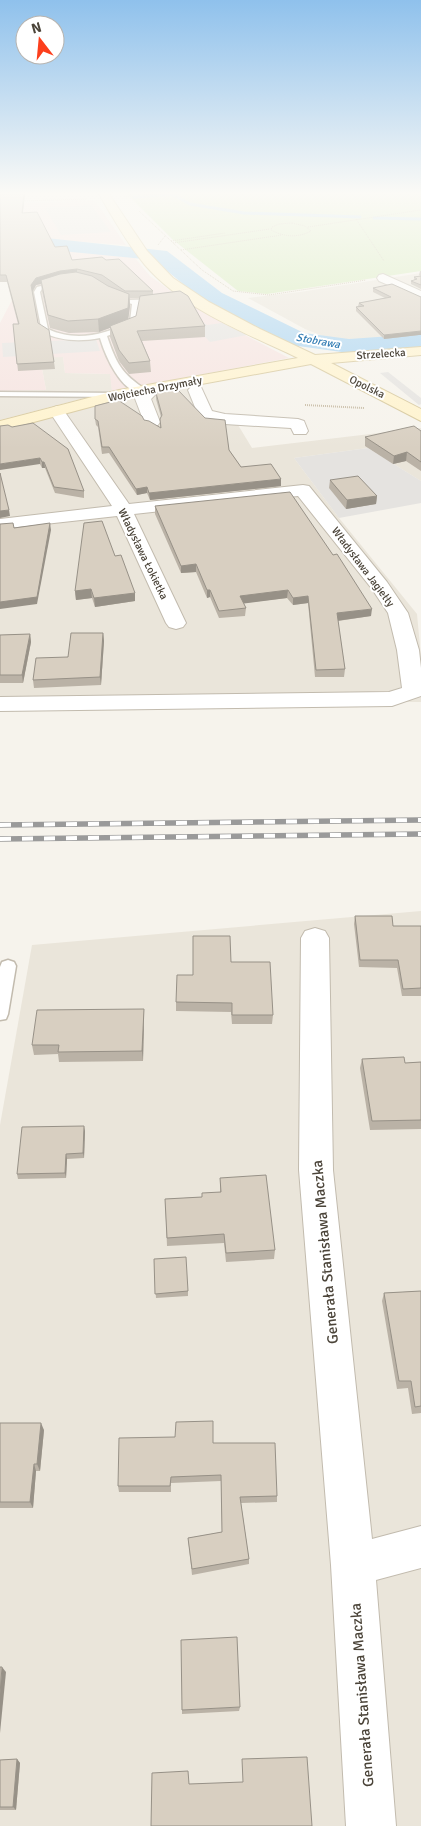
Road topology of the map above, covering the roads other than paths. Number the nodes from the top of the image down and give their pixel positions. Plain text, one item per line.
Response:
1 (167, 279) edge
2 (386, 279) edge
3 (65, 282) edge
4 (108, 293) edge
5 (421, 295) edge
6 (171, 298) edge
7 (136, 303) junction
8 (103, 336) junction
9 (421, 351) edge
10 (312, 360) junction
11 (196, 390) dead end
12 (145, 393) junction
13 (0, 394) edge
14 (119, 395) junction
15 (58, 411) junction
16 (421, 416) edge
17 (152, 422) edge
18 (0, 426) edge
19 (300, 431) dead end
20 (123, 509) junction
21 (0, 524) edge
22 (176, 622) dead end
23 (0, 704) edge
24 (315, 938) dead end
25 (8, 966) dead end
26 (0, 1014) edge
27 (421, 1547) edge
28 (354, 1564) junction
29 (372, 1826) edge

1 - 10 main road, Opolska
2 - 5 street
3 - 8 lane
4 - 7 lane
6 - 7 lane
7 - 8 lane
8 - 12 lane
9 - 10 main road, Strzelecka
10 - 12 main road, Wojciecha Drzymały
10 - 16 main road, Opolska
11 - 19 street
12 - 14 main road, Wojciecha Drzymały
12 - 17 street
13 - 14 lane
14 - 15 main road, Wojciecha Drzymały
15 - 18 main road, Wojciecha Drzymały
15 - 20 street, Władysława Łokietka
20 - 21 street, Władysława Jagiełły
20 - 22 street, Władysława Łokietka
20 - 23 street, Władysława Jagiełły
24 - 28 street, Generała Stanisława Maczka
25 - 26 lane
27 - 28 street
28 - 29 street, Generała Stanisława Maczka

